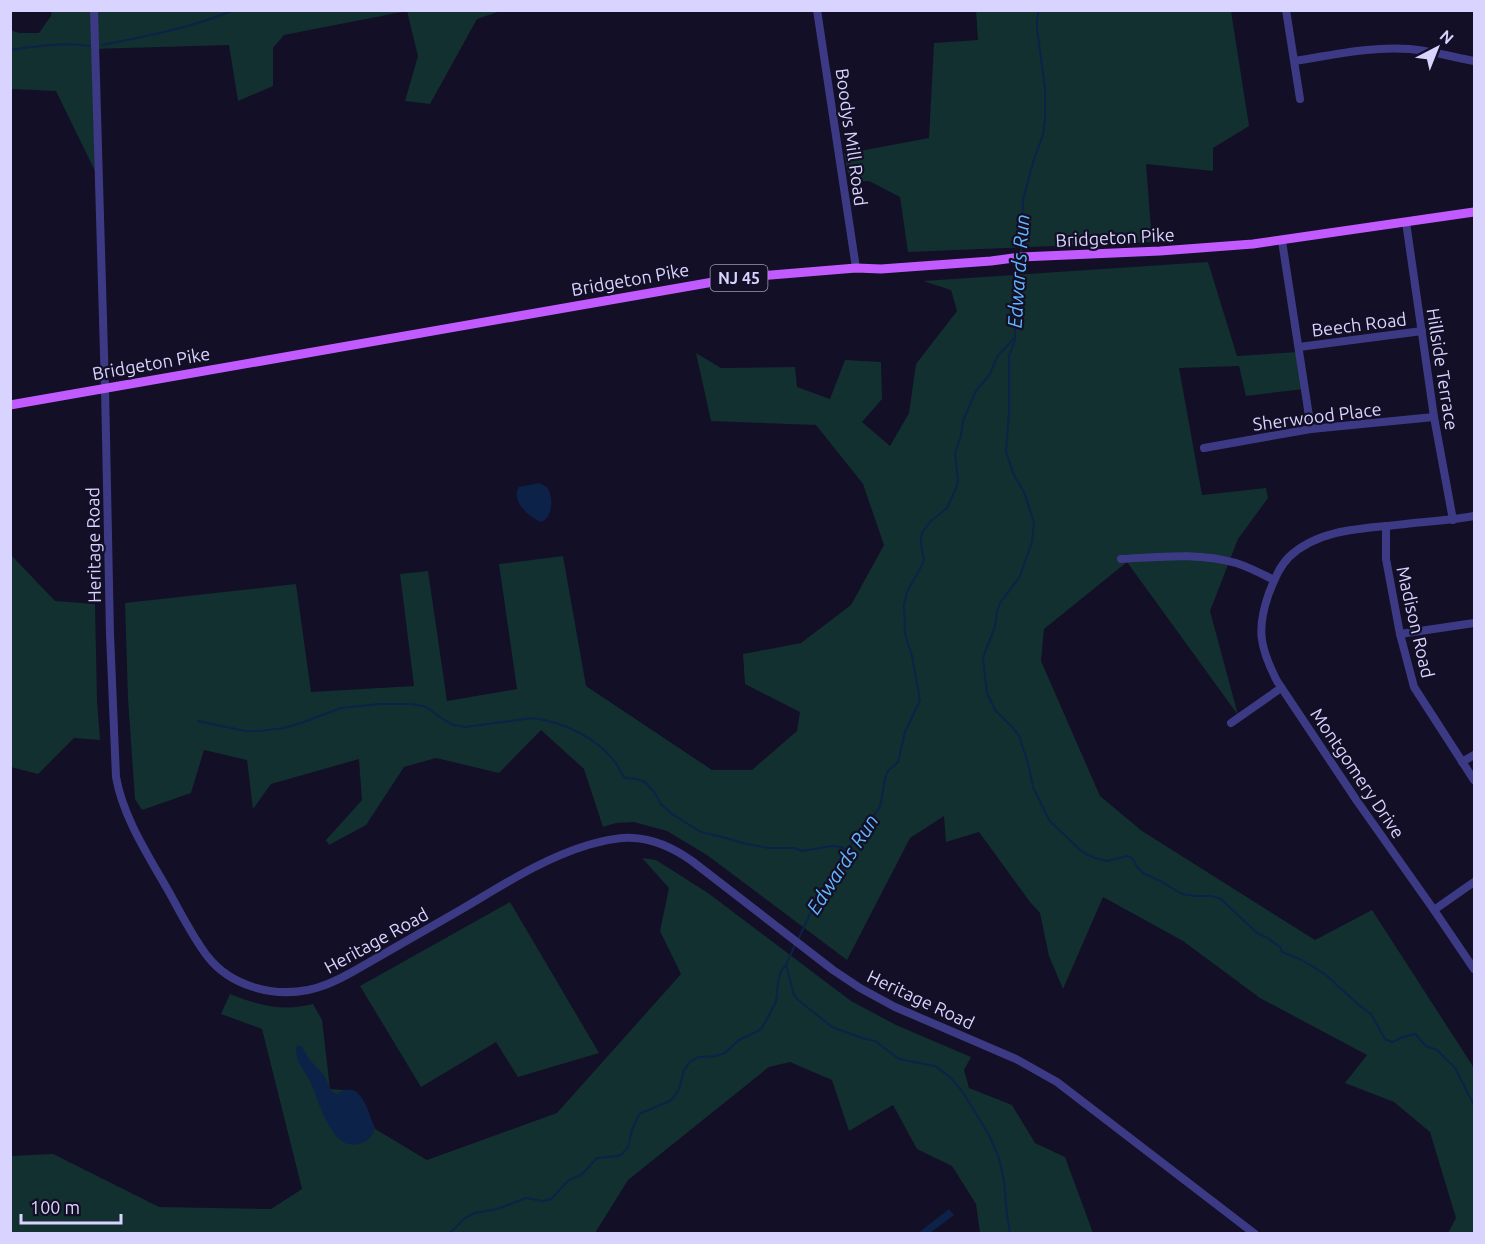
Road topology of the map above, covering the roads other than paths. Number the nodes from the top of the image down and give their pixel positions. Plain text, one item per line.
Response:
1 (94, 10) edge
2 (817, 10) edge
3 (1286, 10) edge
4 (1295, 60) junction
5 (1474, 61) edge
6 (1300, 99) dead end
7 (1474, 212) edge
8 (1406, 222) junction
9 (1282, 241) junction
10 (856, 268) junction
11 (1422, 331) junction
12 (1299, 346) junction
13 (105, 388) junction
14 (10, 405) edge
15 (1434, 417) junction
16 (1311, 429) junction
17 (1204, 448) dead end
18 (1474, 516) edge
19 (1453, 520) junction
20 (1386, 526) junction
21 (1121, 559) dead end
22 (1274, 580) junction
23 (1474, 623) edge
24 (1400, 634) junction
25 (1281, 688) junction
26 (1231, 723) dead end
27 (1474, 755) edge
28 (1462, 762) junction
29 (1474, 780) edge
30 (1474, 882) edge
31 (1434, 910) junction
32 (1474, 969) edge
33 (1256, 1233) edge

1 - 13 street, Heritage Road
2 - 10 street, Boodys Mill Road
3 - 4 street
4 - 5 street
4 - 6 street
7 - 8 main road, Bridgeton Pike / NJ 45
8 - 9 main road, Bridgeton Pike / NJ 45
8 - 11 street, Hillside Terrace
9 - 10 main road, Bridgeton Pike / NJ 45
9 - 12 street
10 - 13 main road, Bridgeton Pike / NJ 45
11 - 12 street, Beech Road
11 - 15 street, Hillside Terrace
12 - 16 street
13 - 14 main road, Bridgeton Pike / NJ 45
13 - 33 street, Heritage Road
15 - 16 street, Sherwood Place
15 - 19 street, Hillside Terrace
16 - 17 street, Sherwood Place
18 - 19 street, Montgomery Drive
19 - 20 street, Montgomery Drive
20 - 22 street, Montgomery Drive
20 - 24 street, Madison Road
21 - 22 street
22 - 25 street, Montgomery Drive
23 - 24 street
24 - 28 street, Madison Road
25 - 26 street
25 - 31 street, Montgomery Drive
27 - 28 street
28 - 29 street, Madison Road
30 - 31 street
31 - 32 street, Montgomery Drive

